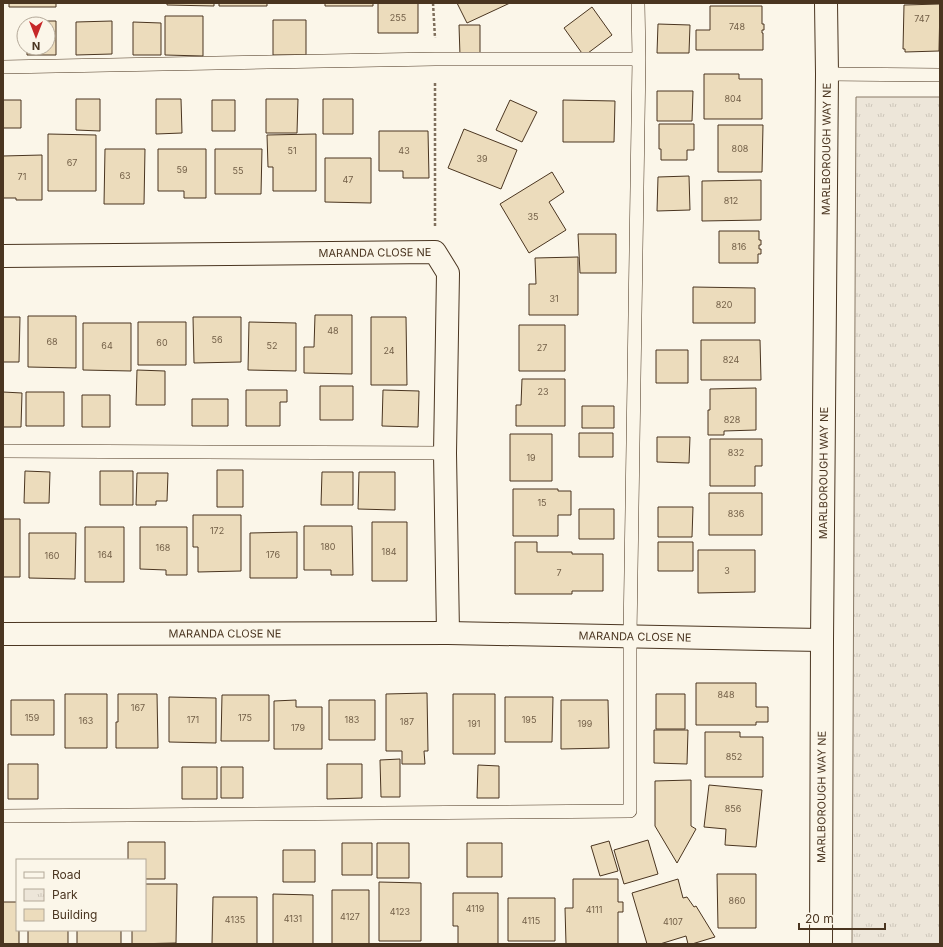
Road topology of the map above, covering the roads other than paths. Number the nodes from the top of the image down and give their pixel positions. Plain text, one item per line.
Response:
1 (638, 3) edge
2 (826, 3) edge
3 (639, 59) junction
4 (3, 67) edge
5 (827, 74) junction
6 (940, 75) edge
7 (3, 256) edge
8 (3, 451) edge
9 (445, 453) junction
10 (448, 633) junction
11 (3, 634) edge
12 (630, 636) junction
13 (822, 640) junction
14 (3, 816) edge
15 (821, 944) edge

1 - 3 lane
2 - 5 street, MARLBOROUGH WAY NE
3 - 4 lane
3 - 12 lane
5 - 6 lane
5 - 13 street, MARLBOROUGH WAY NE
7 - 9 street, MARANDA CLOSE NE
8 - 9 lane
9 - 10 street, MARANDA CLOSE NE
10 - 11 street, MARANDA CLOSE NE
10 - 12 street, MARANDA CLOSE NE
12 - 13 street, MARANDA CLOSE NE
12 - 14 lane
13 - 15 street, MARLBOROUGH WAY NE

